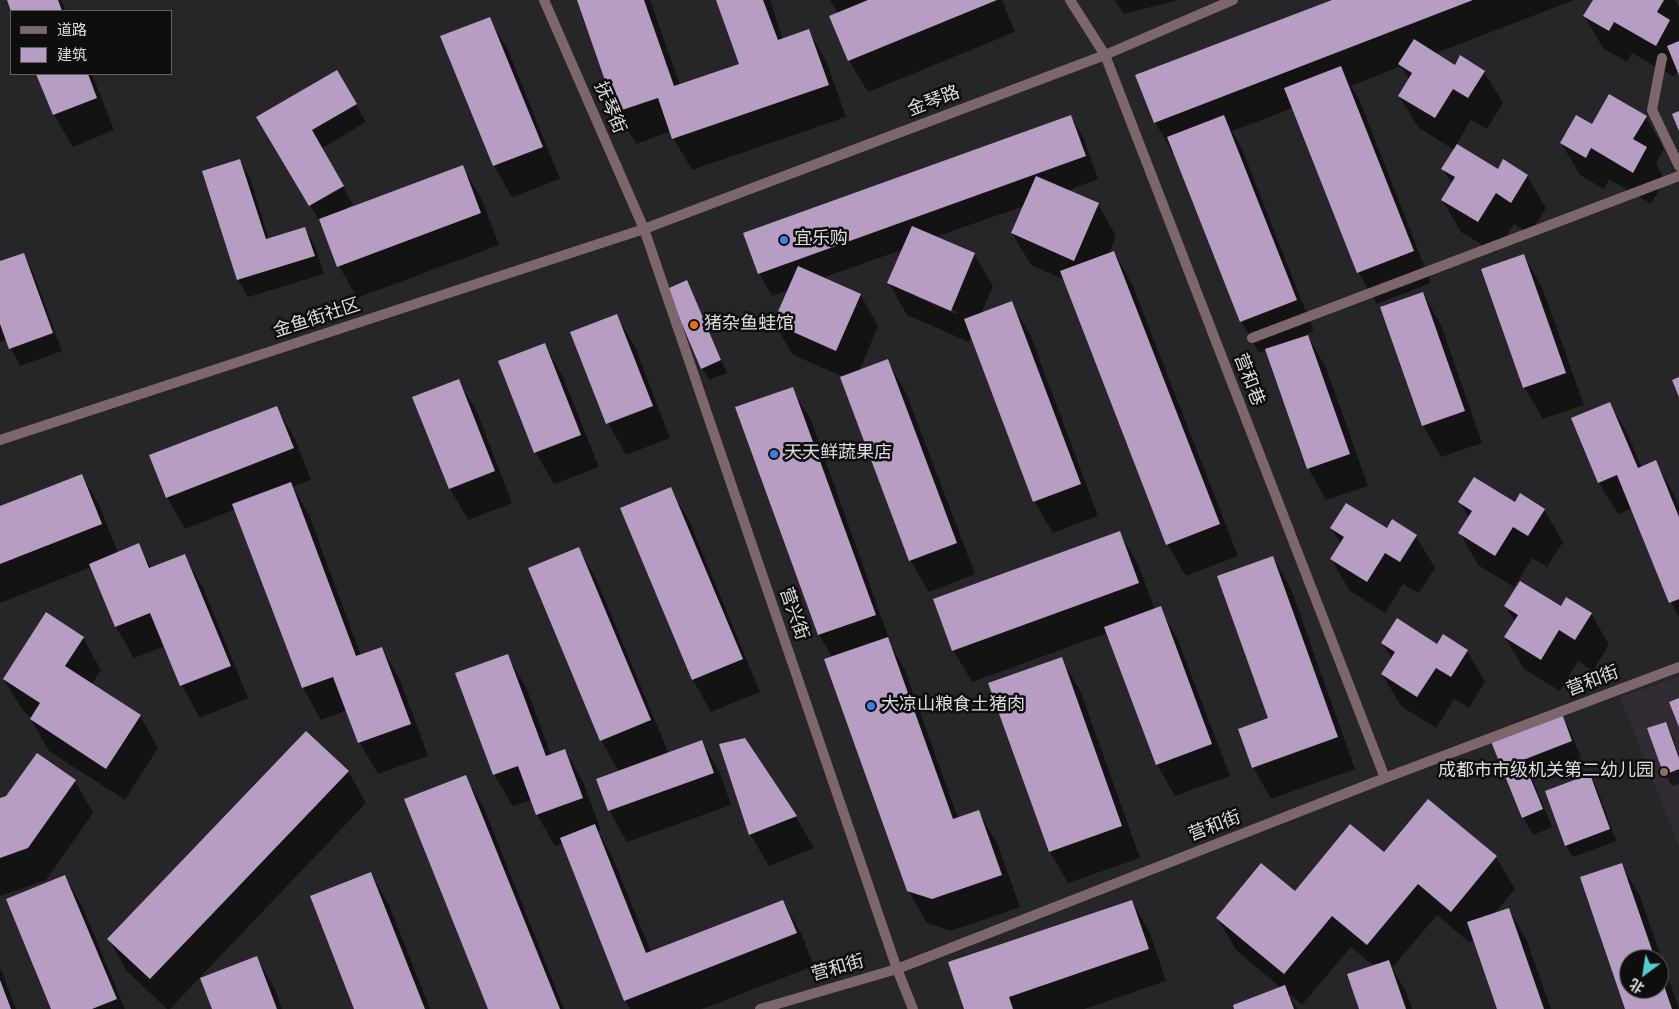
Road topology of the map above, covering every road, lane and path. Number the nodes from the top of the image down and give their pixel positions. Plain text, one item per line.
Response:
1 (544, 0) edge
2 (1070, 0) edge
3 (1233, 0) edge
4 (1104, 55) junction
5 (1662, 58) dead end
6 (1679, 166) edge
7 (1679, 176) edge
8 (644, 229) junction
9 (1252, 338) dead end
10 (0, 440) edge
11 (1679, 667) edge
12 (1384, 778) junction
13 (897, 969) junction
14 (760, 1009) edge
15 (913, 1009) edge

1 - 8 street, 抚琴街
2 - 4 street, 营和巷
3 - 4 street, 金琴路
4 - 8 street, 金琴路
4 - 12 street, 营和巷
5 - 6 street
7 - 9 street
8 - 10 street, 金鱼街社区
8 - 13 street, 营兴街
11 - 12 street, 营和街
12 - 13 street, 营和街
13 - 14 street, 营和街
13 - 15 street, 营兴街

